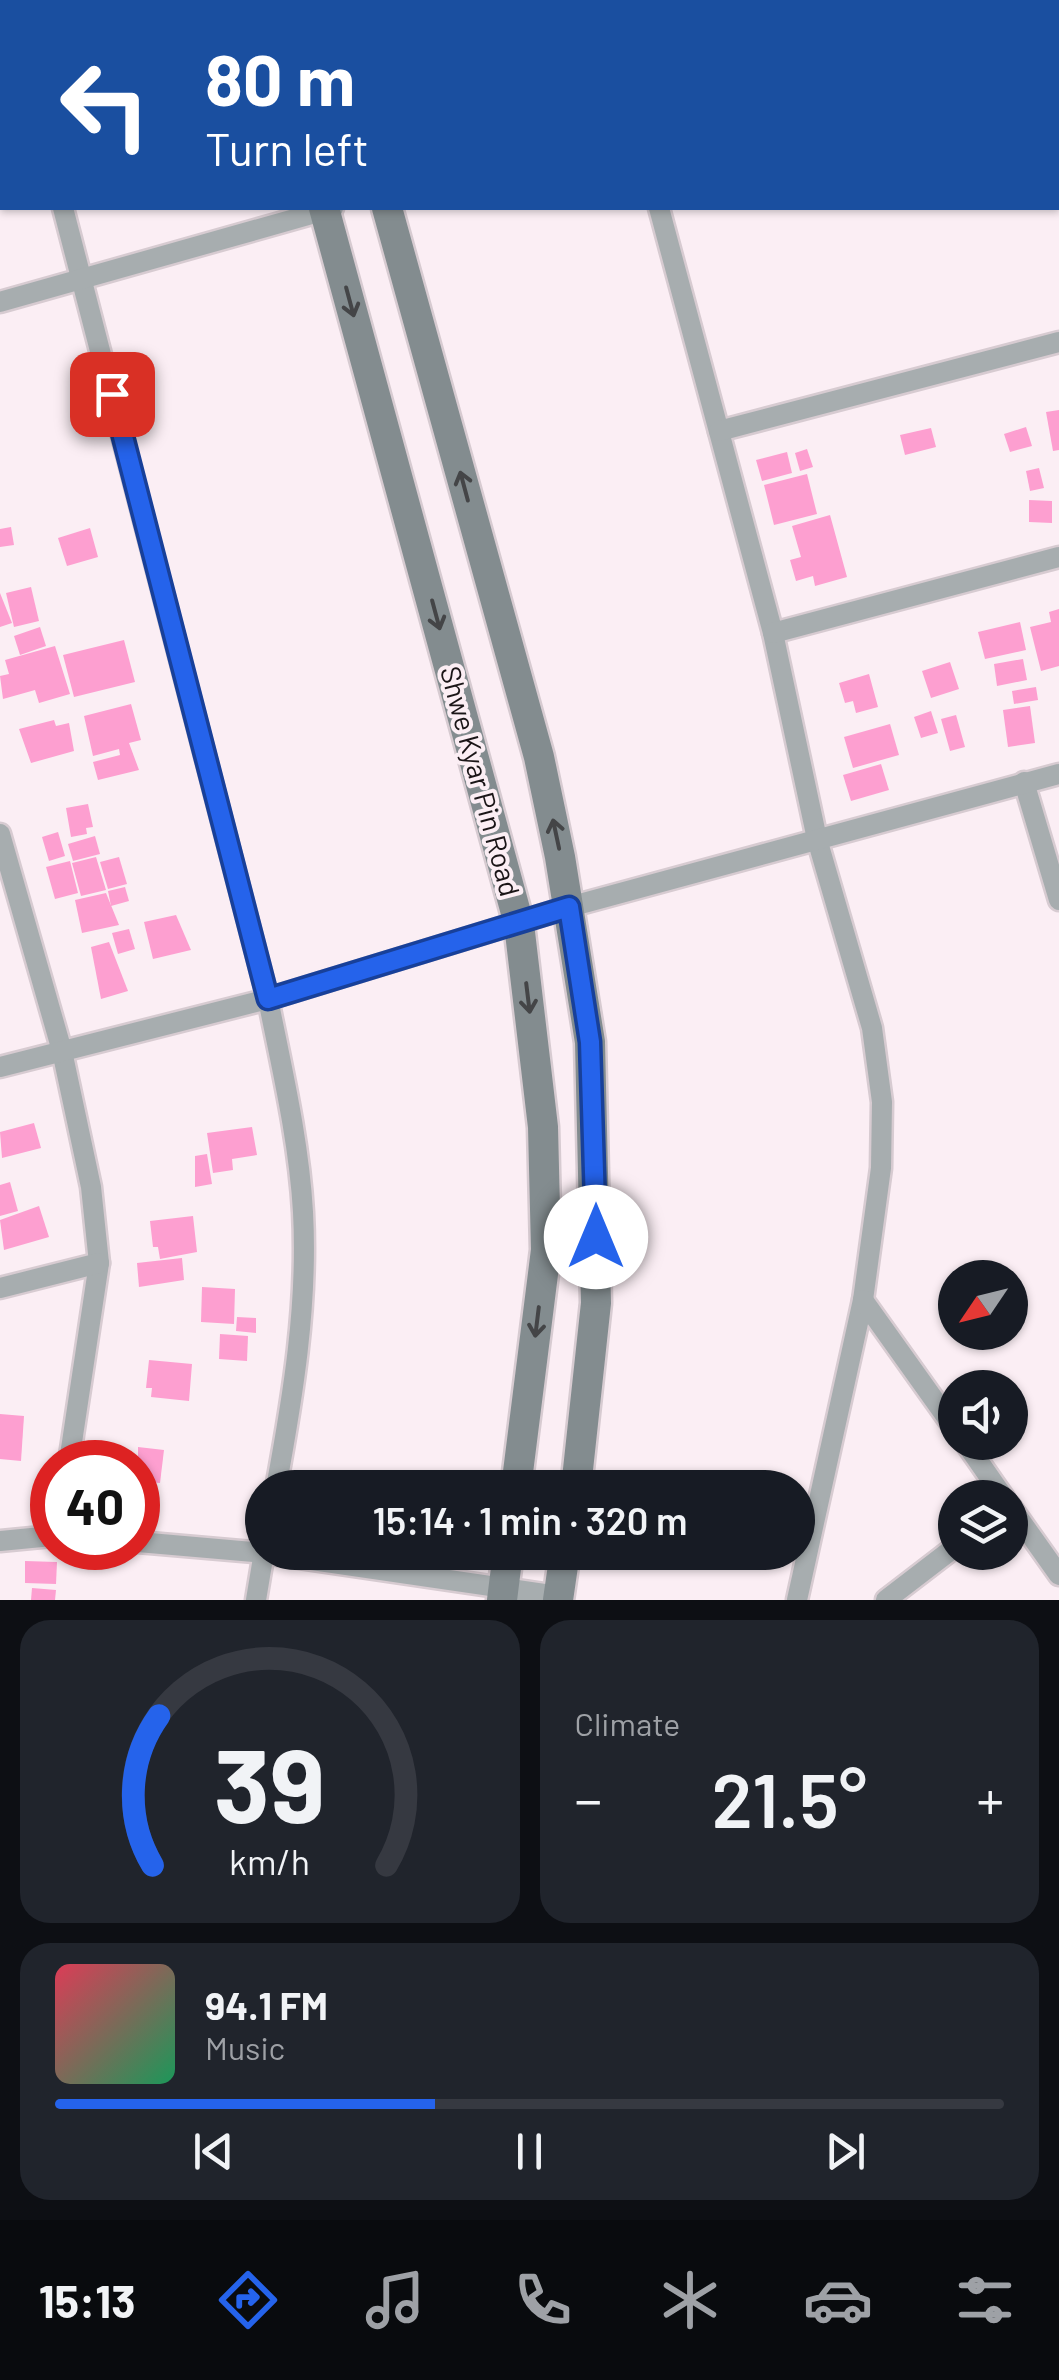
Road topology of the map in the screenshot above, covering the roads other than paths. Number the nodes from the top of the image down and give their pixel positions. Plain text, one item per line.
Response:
1 (64, 210) edge
2 (321, 210) edge
3 (329, 210) edge
4 (388, 210) edge
5 (660, 210) edge
6 (83, 280) junction
7 (0, 302) edge
8 (1059, 342) edge
9 (719, 431) junction
10 (1059, 557) edge
11 (773, 633) junction
12 (1059, 774) edge
13 (1024, 782) junction
14 (817, 839) junction
15 (1, 843) edge
16 (1059, 900) edge
17 (569, 907) junction
18 (519, 924) junction
19 (268, 999) junction
20 (62, 1051) junction
21 (0, 1067) edge
22 (99, 1263) junction
23 (0, 1288) edge
24 (863, 1300) junction
25 (938, 1405) edge
26 (71, 1440) edge
27 (279, 1470) edge
28 (518, 1470) edge
29 (578, 1470) edge
30 (1028, 1531) edge
31 (30, 1538) edge
32 (0, 1541) edge
33 (160, 1544) edge
34 (245, 1551) edge
35 (938, 1560) edge
36 (261, 1570) edge
37 (366, 1570) edge
38 (562, 1570) edge
39 (1059, 1575) edge
40 (503, 1593) edge
41 (558, 1598) edge
42 (256, 1600) edge
43 (796, 1600) edge
44 (886, 1600) edge

1 - 6 street
2 - 6 street
3 -> 18 street, Shwe Kyar Pin Road
17 -> 4 street, Shwe Kyar Pin Road
5 - 9 street
6 - 7 street
6 - 19 street
8 - 9 street
9 - 11 street
10 - 11 street
11 - 14 street
12 - 13 street
13 - 14 street
13 - 16 street
14 - 17 street
14 - 24 street
15 - 20 street
17 - 18 street
17 - 29 street, Shwe Kyar Pin Road
18 - 19 street
18 -> 28 street, Shwe Kyar Pin Road
19 - 20 street
19 - 27 street
20 - 21 street
20 - 22 street
22 - 23 street
22 - 26 street
24 - 25 street
24 - 43 street
30 - 39 street
31 - 32 street
33 - 34 street
35 - 44 street
36 - 42 street
37 - 40 street
38 - 41 street
40 - 41 street

